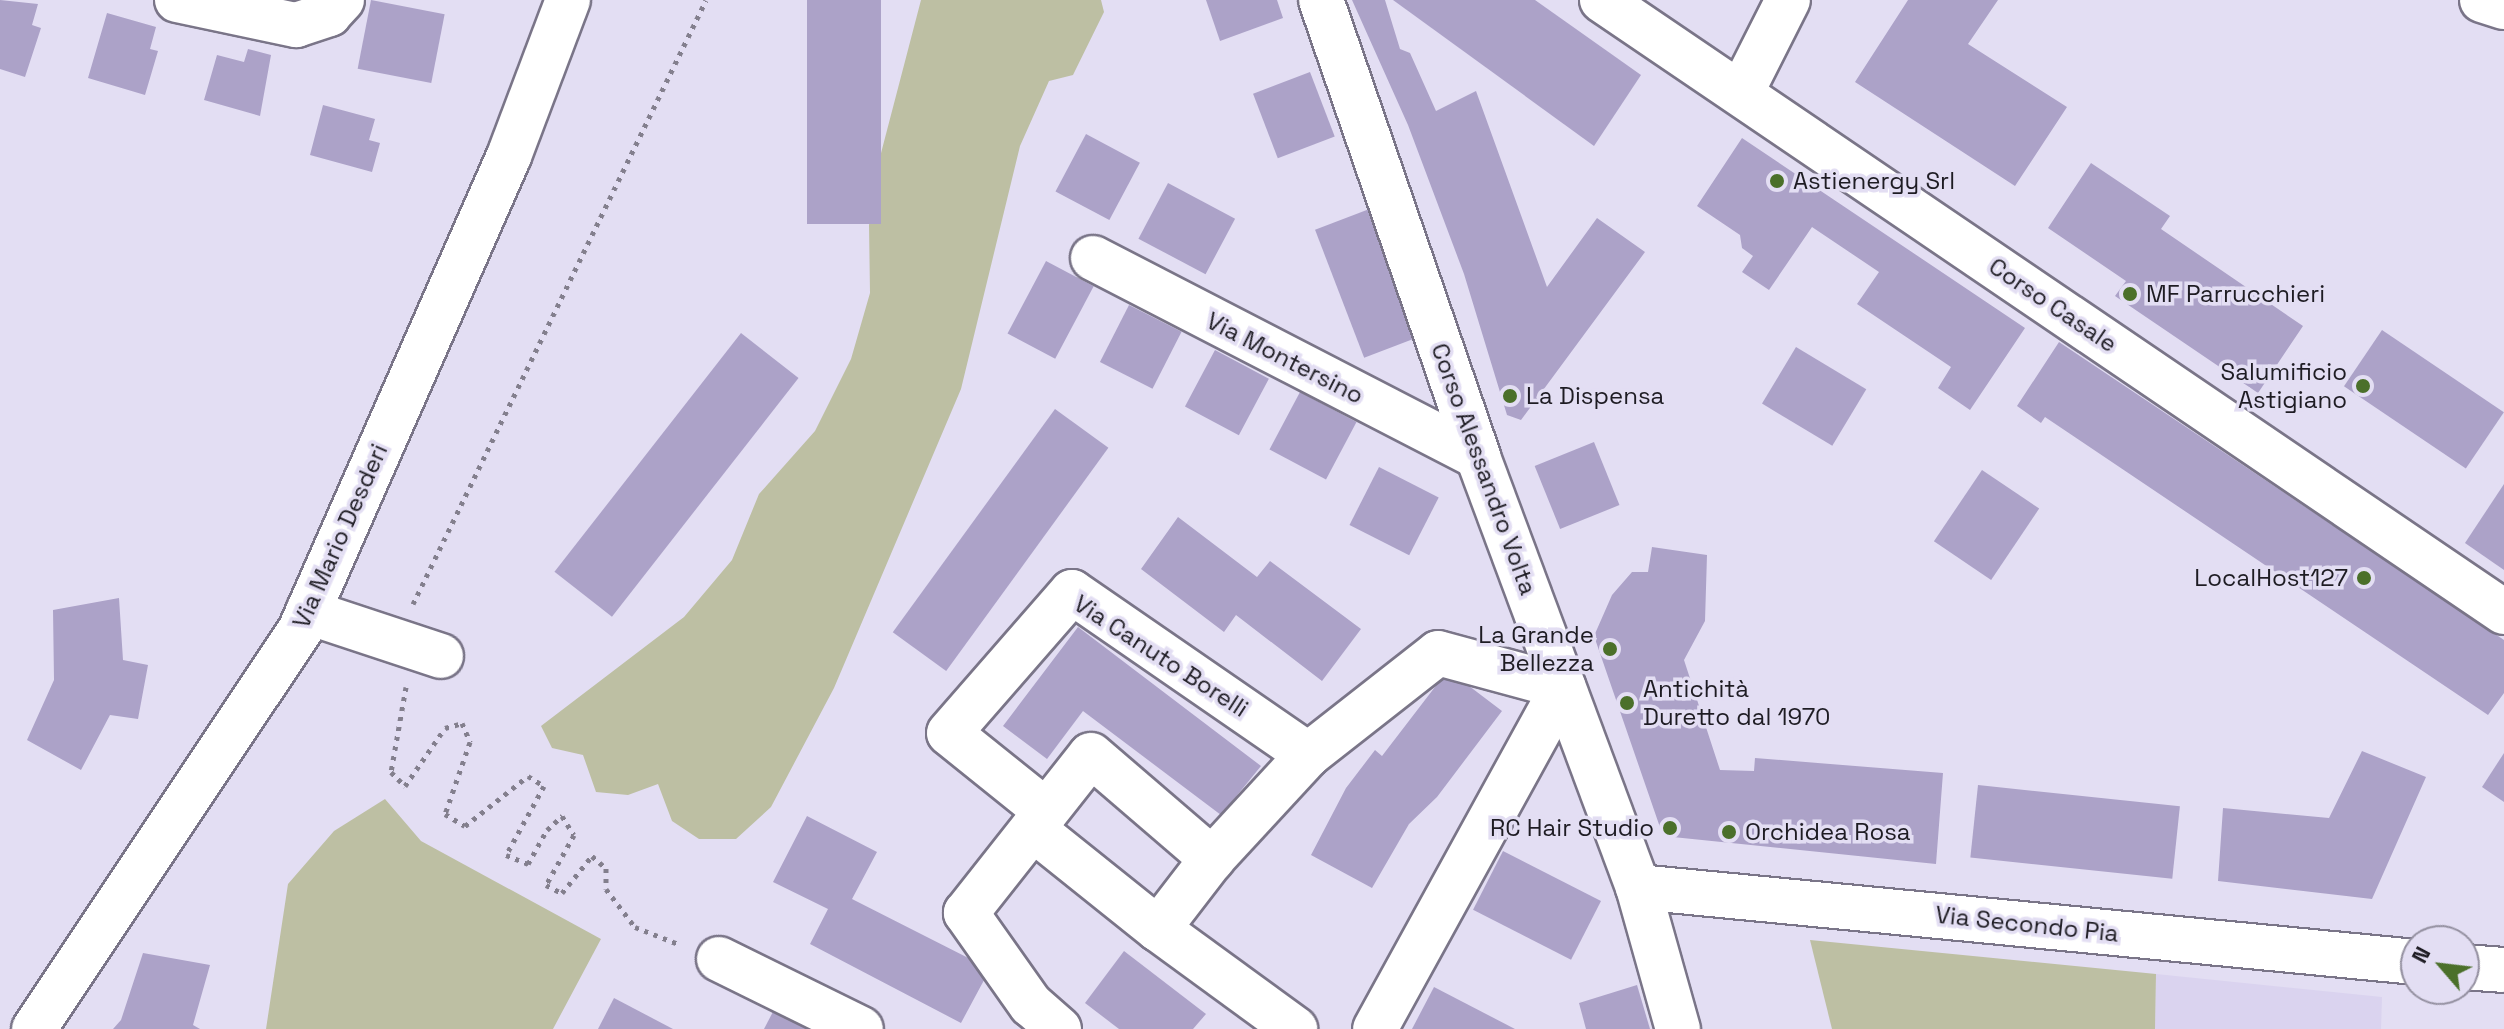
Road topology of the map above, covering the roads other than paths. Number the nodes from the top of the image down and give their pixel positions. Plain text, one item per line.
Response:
1 (177, 0) edge
2 (342, 0) edge
3 (568, 0) edge
4 (1321, 0) edge
5 (1602, 0) edge
6 (1788, 0) edge
7 (2482, 0) edge
8 (2504, 7) edge
9 (1741, 93) junction
10 (1093, 258) dead end
11 (1478, 457) junction
12 (308, 612) junction
13 (2504, 612) edge
14 (415, 647) road end
15 (1563, 687) junction
16 (1308, 755) junction
17 (1040, 820) junction
18 (1212, 859) junction
19 (1638, 887) junction
20 (1158, 929) junction
21 (719, 959) road end
22 (2400, 960) edge
23 (2480, 968) edge
24 (2504, 970) edge
25 (34, 1029) edge
26 (861, 1029) edge
27 (1059, 1029) edge
28 (1295, 1029) edge
29 (1375, 1029) edge
30 (1678, 1029) edge

1 - 2 street
3 - 12 street, Via Mario Desderi
4 - 11 street, Corso Alessandro Volta
5 - 9 street, Corso Casale
6 - 9 street
7 - 8 street
9 - 13 street, Corso Casale
10 - 11 street, Via Montersino
11 - 15 street, Corso Alessandro Volta
12 - 14 street
12 - 25 street, Via Mario Desderi
15 - 16 street
15 - 19 street, Corso Alessandro Volta
15 - 29 street
16 - 17 street, Via Canuto Borelli
16 - 18 street
17 - 18 street
17 - 20 street, Via Canuto Borelli
17 - 27 street
18 - 20 street
19 - 22 street, Via Secondo Pia
19 - 30 street, Corso Alessandro Volta
20 - 28 street, Via Canuto Borelli
21 - 26 street
23 - 24 street

